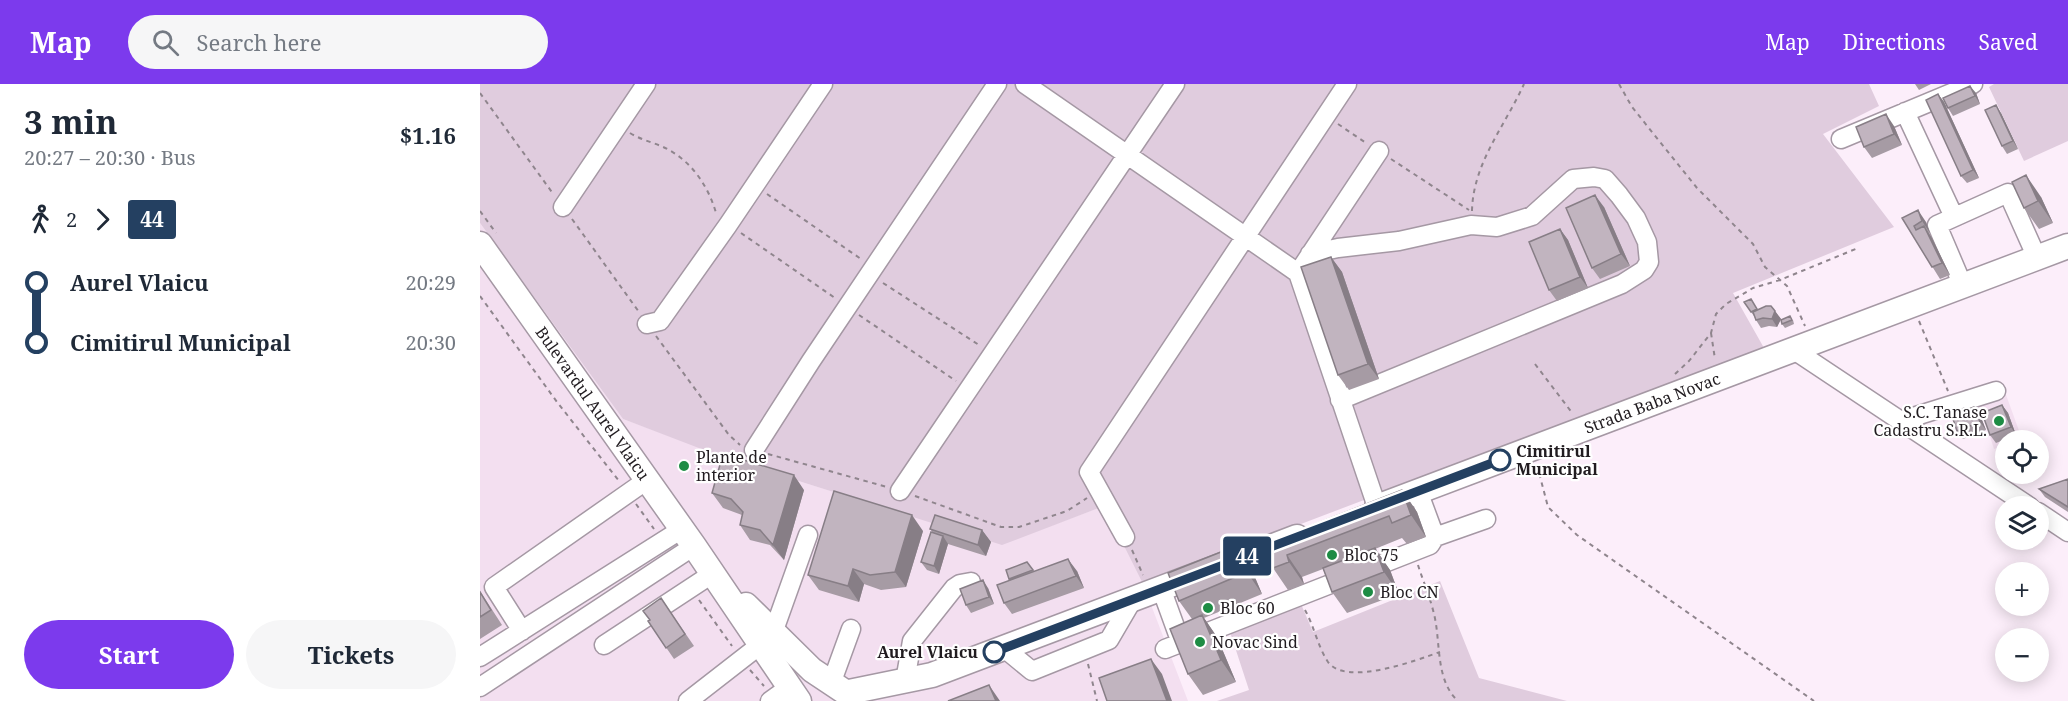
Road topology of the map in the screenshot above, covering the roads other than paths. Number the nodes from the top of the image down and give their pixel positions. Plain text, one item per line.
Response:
1 (646, 84) edge
2 (823, 84) edge
3 (997, 84) edge
4 (1025, 84) edge
5 (1174, 84) edge
6 (1347, 84) edge
7 (1973, 84) edge
8 (1905, 112) junction
9 (1841, 139) dead end
10 (1379, 151) road end
11 (1127, 154) junction
12 (563, 207) road end
13 (1954, 217) junction
14 (1246, 236) junction
15 (480, 244) edge
16 (2068, 246) edge
17 (1310, 254) junction
18 (2037, 258) junction
19 (1298, 273) junction
20 (1963, 286) junction
21 (648, 324) road end
22 (1803, 346) junction
23 (1996, 390) dead end
24 (1340, 400) junction
25 (1900, 421) junction
26 (753, 450) road end
27 (647, 480) junction
28 (900, 491) road end
29 (1418, 491) junction
30 (2013, 496) edge
31 (1366, 511) joint
32 (1486, 519) dead end
33 (2049, 519) edge
34 (1323, 527) edge
35 (2068, 532) edge
36 (808, 535) dead end
37 (1125, 537) road end
38 (1435, 537) junction
39 (698, 553) junction
40 (971, 582) edge
41 (1148, 593) junction
42 (851, 629) dead end
43 (522, 631) junction
44 (766, 639) junction
45 (604, 645) dead end
46 (1004, 648) junction
47 (480, 657) edge
48 (932, 675) junction
49 (905, 681) junction
50 (480, 687) edge
51 (842, 694) edge
52 (786, 697) edge
53 (688, 701) edge
54 (890, 701) edge

1 - 12 street
2 - 21 street
3 - 26 street
4 - 11 street
5 - 11 street
6 - 14 street
7 - 8 street
8 - 9 street
8 - 13 street
10 - 17 street
11 - 14 street
11 - 28 street
13 - 18 street
13 - 20 street
14 - 19 street
14 - 37 street
15 - 27 main road, Bulevardul Aurel Vlaicu
16 - 18 main road, Strada Baba Novac
17 - 19 street
17 - 24 street
18 - 20 main road, Strada Baba Novac
19 - 24 street
20 - 22 main road, Strada Baba Novac
22 - 25 street
22 - 29 main road, Strada Baba Novac
23 - 25 street
24 - 31 street
25 - 30 street
27 - 39 main road, Bulevardul Aurel Vlaicu
27 - 43 street
29 - 31 main road, Strada Baba Novac
29 - 38 street
32 - 38 street
33 - 35 street
34 - 41 main road
36 - 44 street
38 - 41 street
39 - 43 street
39 - 44 main road, Bulevardul Aurel Vlaicu
39 - 45 street
39 - 50 street
40 - 49 street
41 - 46 main road
41 - 46 street
42 - 51 street
43 - 47 street
44 - 51 main road, Bulevardul Aurel Vlaicu
44 - 52 main road, Bulevardul Aurel Vlaicu
44 - 53 street
46 - 48 main road
48 - 49 main road
48 - 54 main road
49 - 51 main road

